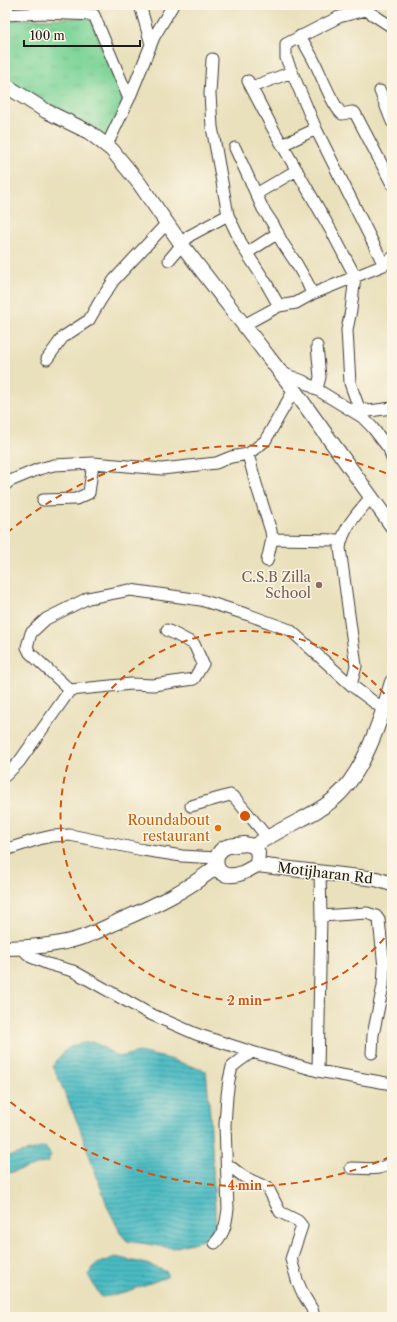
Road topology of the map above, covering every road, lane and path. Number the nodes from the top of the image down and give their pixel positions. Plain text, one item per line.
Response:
1 (9, 5) edge
2 (140, 5) edge
3 (174, 5) edge
4 (5, 6) edge
5 (366, 6) edge
6 (5, 15) edge
7 (392, 27) edge
8 (300, 36) junction
9 (151, 44) junction
10 (212, 59) dead end
11 (292, 72) junction
12 (5, 85) edge
13 (380, 91) dead end
14 (128, 100) junction
15 (392, 122) edge
16 (316, 129) junction
17 (282, 145) junction
18 (110, 147) junction
19 (235, 148) dead end
20 (297, 170) junction
21 (392, 184) edge
22 (256, 194) junction
23 (228, 215) junction
24 (167, 223) junction
25 (278, 233) junction
26 (182, 245) junction
27 (247, 253) junction
28 (169, 260) dead end
29 (388, 261) edge
30 (355, 276) junction
31 (312, 294) junction
32 (279, 306) junction
33 (244, 325) junction
34 (317, 346) dead end
35 (47, 359) dead end
36 (276, 367) junction
37 (317, 389) junction
38 (294, 390) junction
39 (392, 408) edge
40 (356, 410) junction
41 (248, 454) junction
42 (391, 456) edge
43 (93, 464) junction
44 (7, 482) edge
45 (371, 498) junction
46 (43, 500) dead end
47 (392, 526) edge
48 (272, 539) junction
49 (341, 540) junction
50 (267, 561) dead end
51 (167, 630) dead end
52 (351, 685) junction
53 (70, 690) junction
54 (391, 691) edge
55 (383, 709) junction
56 (5, 776) edge
57 (191, 806) dead end
58 (267, 837) junction
59 (254, 846) junction
60 (5, 850) edge
61 (217, 862) junction
62 (256, 865) junction
63 (320, 873) junction
64 (392, 884) edge
65 (321, 916) junction
66 (5, 948) edge
67 (21, 948) junction
68 (388, 987) edge
69 (252, 1052) junction
70 (372, 1053) dead end
71 (318, 1071) junction
72 (392, 1084) edge
73 (392, 1161) edge
74 (227, 1164) junction
75 (351, 1168) dead end
76 (215, 1243) dead end
77 (314, 1317) edge

1 - 4 street
2 - 9 street
3 - 9 street
5 - 7 street
5 - 8 street
6 - 14 street
8 - 11 street
8 - 21 street
9 - 14 street
10 - 23 street
11 - 16 street
11 - 17 street
12 - 18 main road
13 - 15 street
14 - 18 street
16 - 17 street
16 - 29 street
17 - 20 street
18 - 24 main road
19 - 22 street
20 - 22 street
20 - 30 street
22 - 25 street
23 - 26 street
23 - 27 street
24 - 26 main road
24 - 35 street
25 - 27 street
25 - 31 street
26 - 28 street
26 - 33 main road
27 - 32 street
29 - 30 street
30 - 31 street
30 - 40 street
31 - 32 street
32 - 33 street
33 - 36 main road
34 - 37 street
36 - 37 street
36 - 38 main road
37 - 40 street
38 - 41 street
38 - 45 main road
39 - 40 street
40 - 42 street
41 - 43 street
41 - 48 street
43 - 44 street
43 - 46 street
45 - 47 main road
45 - 49 street
48 - 49 street
48 - 50 street
49 - 52 street
51 - 53 street
52 - 53 street
52 - 55 street
53 - 56 street
54 - 55 main road
55 - 58 main road
57 - 58 street
58 - 59 main road
59 - 61 main road
59 - 62 main road
60 - 61 street
61 - 62 main road
61 - 67 main road
62 - 63 main road, Motijharan Rd
63 - 64 main road, Motijharan Rd
63 - 65 street
65 - 68 street
65 - 71 street
66 - 67 main road
67 - 69 street
68 - 70 street
69 - 71 street
69 - 74 street
71 - 72 street
73 - 75 street
74 - 76 street
74 - 77 street

